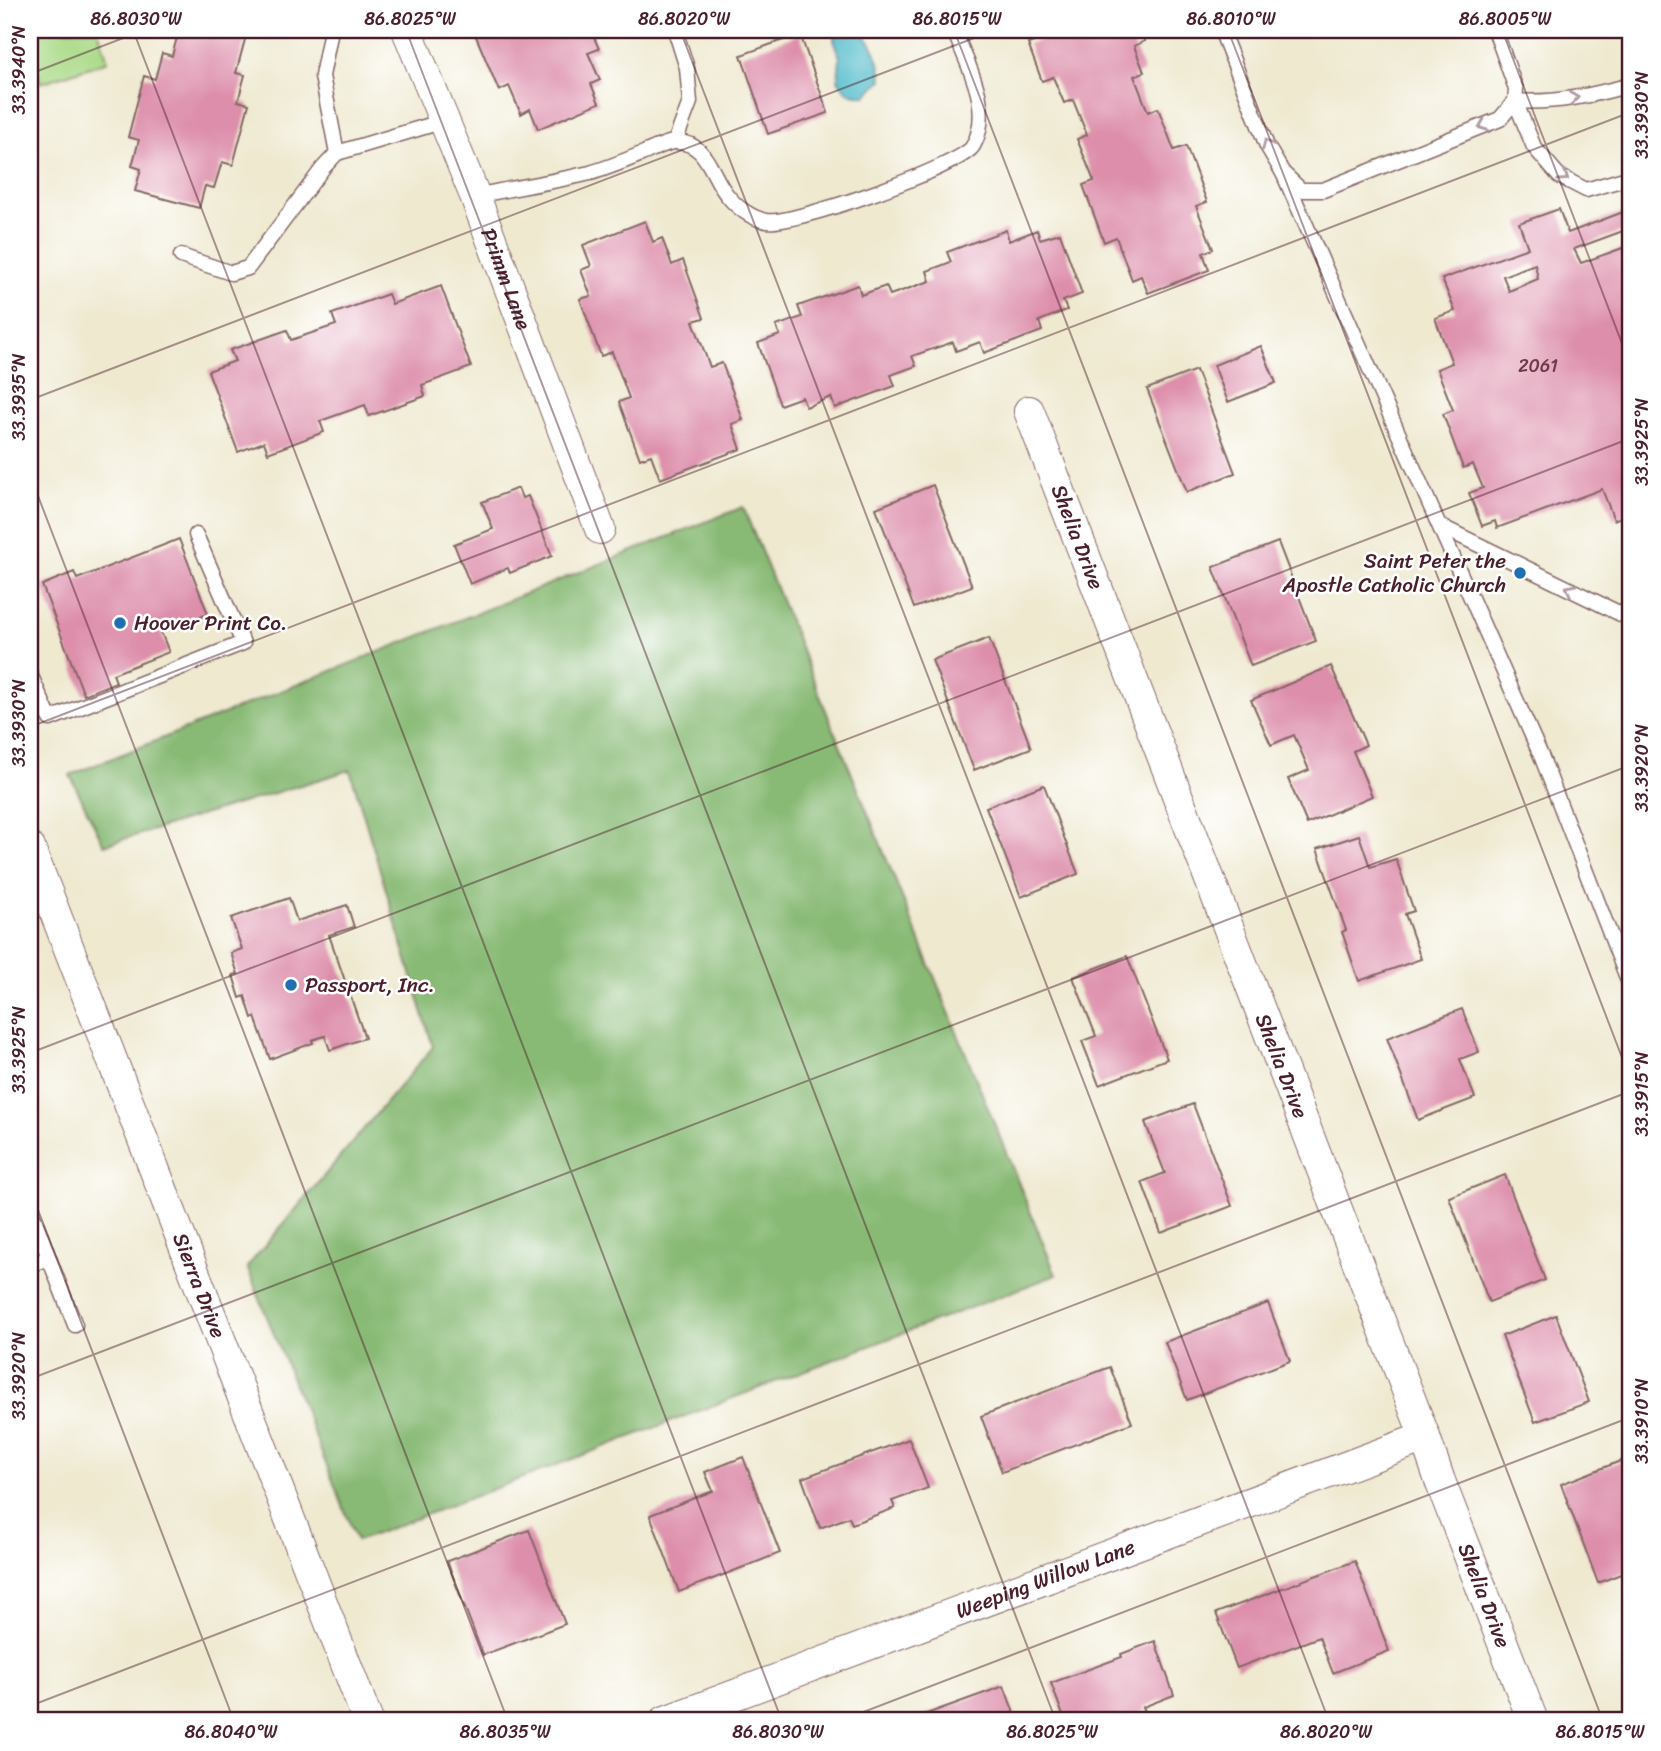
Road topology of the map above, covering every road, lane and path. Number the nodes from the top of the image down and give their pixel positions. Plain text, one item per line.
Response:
1 (331, 30) edge
2 (407, 30) edge
3 (675, 30) edge
4 (954, 30) edge
5 (1221, 30) edge
6 (1495, 30) edge
7 (1631, 85) edge
8 (1515, 101) junction
9 (444, 121) junction
10 (675, 142) junction
11 (337, 153) junction
12 (1283, 173) junction
13 (1631, 177) edge
14 (475, 196) junction
15 (181, 256) dead end
16 (1029, 411) dead end
17 (1440, 526) junction
18 (600, 528) dead end
19 (196, 535) dead end
20 (1631, 619) edge
21 (30, 674) edge
22 (30, 848) edge
23 (1631, 988) edge
24 (30, 1208) edge
25 (49, 1258) junction
26 (30, 1265) edge
27 (75, 1325) dead end
28 (1425, 1437) junction
29 (368, 1721) edge
30 (665, 1721) edge
31 (1533, 1721) edge

1 - 11 lane
2 - 9 street, Primm Lane
3 - 10 lane
4 - 10 lane
12 -> 5 lane
6 - 8 lane
8 -> 7 lane
8 -> 12 lane
8 -> 13 lane
9 - 11 lane
9 - 14 street, Primm Lane
10 - 14 lane
11 - 15 lane
12 - 17 lane
14 - 18 street, Primm Lane
16 - 28 street, Shelia Drive
20 -> 17 lane
17 - 23 lane
19 - 21 lane
22 - 29 street, Sierra Drive
24 - 25 lane
25 - 26 lane
25 - 27 lane
28 - 30 street, Weeping Willow Lane
28 - 31 street, Shelia Drive

